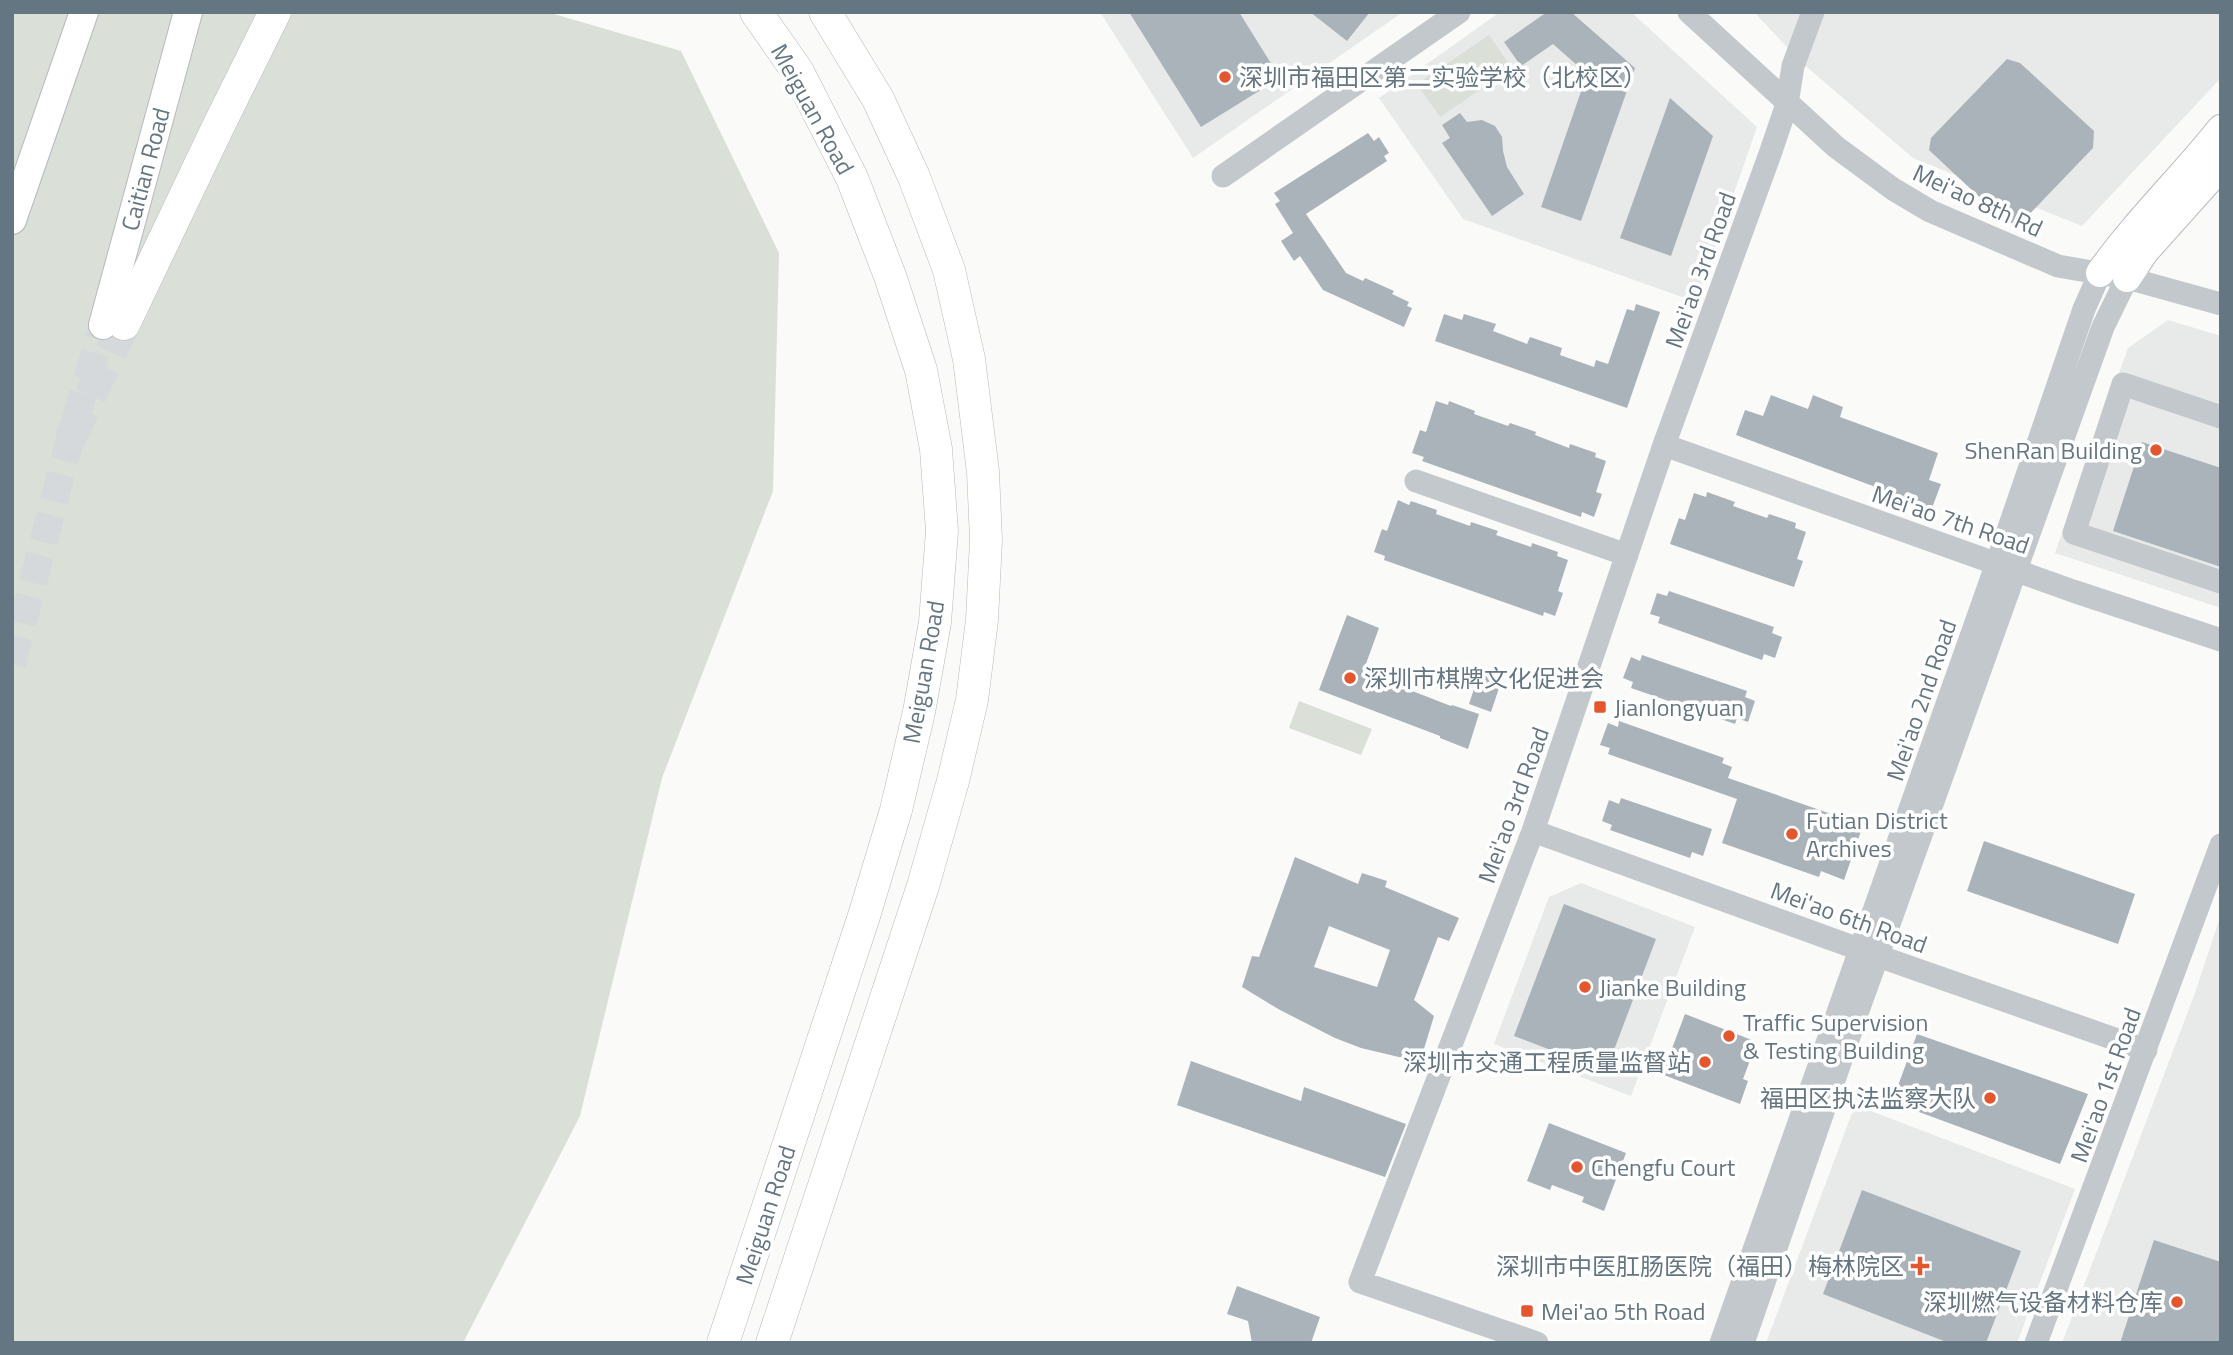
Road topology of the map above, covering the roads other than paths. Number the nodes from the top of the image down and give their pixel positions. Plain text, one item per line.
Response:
1 (84, 12) edge
2 (188, 12) edge
3 (275, 12) edge
4 (755, 12) edge
5 (825, 12) edge
6 (1459, 12) edge
7 (1689, 12) edge
8 (1813, 12) edge
9 (1787, 104) junction
10 (2221, 129) edge
11 (2221, 166) edge
12 (1223, 176) dead end
13 (12, 220) edge
14 (2114, 276) junction
15 (2221, 304) edge
16 (113, 325) joint
17 (2221, 417) edge
18 (1664, 445) junction
19 (1416, 481) dead end
20 (1627, 555) junction
21 (2007, 567) junction
22 (2221, 582) edge
23 (2221, 640) edge
24 (1534, 831) junction
25 (2221, 845) edge
26 (1869, 953) junction
27 (2146, 1049) junction
28 (723, 1343) edge
29 (772, 1343) edge
30 (1537, 1343) edge
31 (1721, 1343) edge
32 (1743, 1343) edge
33 (2036, 1343) edge

1 - 13 main road
2 - 16 main road, Caitian Road
3 - 16 highway
4 - 28 highway, Meiguan Road
5 - 29 highway, Meiguan Road
6 - 12 street
7 - 9 street, Mei'ao 8th Rd
8 - 9 street, Mei'ao 3rd Road
9 - 14 street, Mei'ao 8th Rd
9 - 18 street, Mei'ao 3rd Road
10 - 14 main road
11 - 14 main road
14 - 15 street, Mei'ao 8th Rd
14 - 21 street, Mei'ao 2nd Road
17 - 22 street
18 - 20 street, Mei'ao 3rd Road
18 - 21 street, Mei'ao 7th Road
19 - 20 street
20 - 24 street, Mei'ao 3rd Road
21 - 23 street, Mei'ao 7th Road
21 - 26 street, Mei'ao 2nd Road
24 - 26 street, Mei'ao 6th Road
24 - 30 street, Mei'ao 3rd Road
25 - 27 street, Mei'ao 1st Road
26 - 27 street, Mei'ao 6th Road
26 - 31 street, Mei'ao 2nd Road
26 - 32 street, Mei'ao 2nd Road
27 - 33 street, Mei'ao 1st Road

